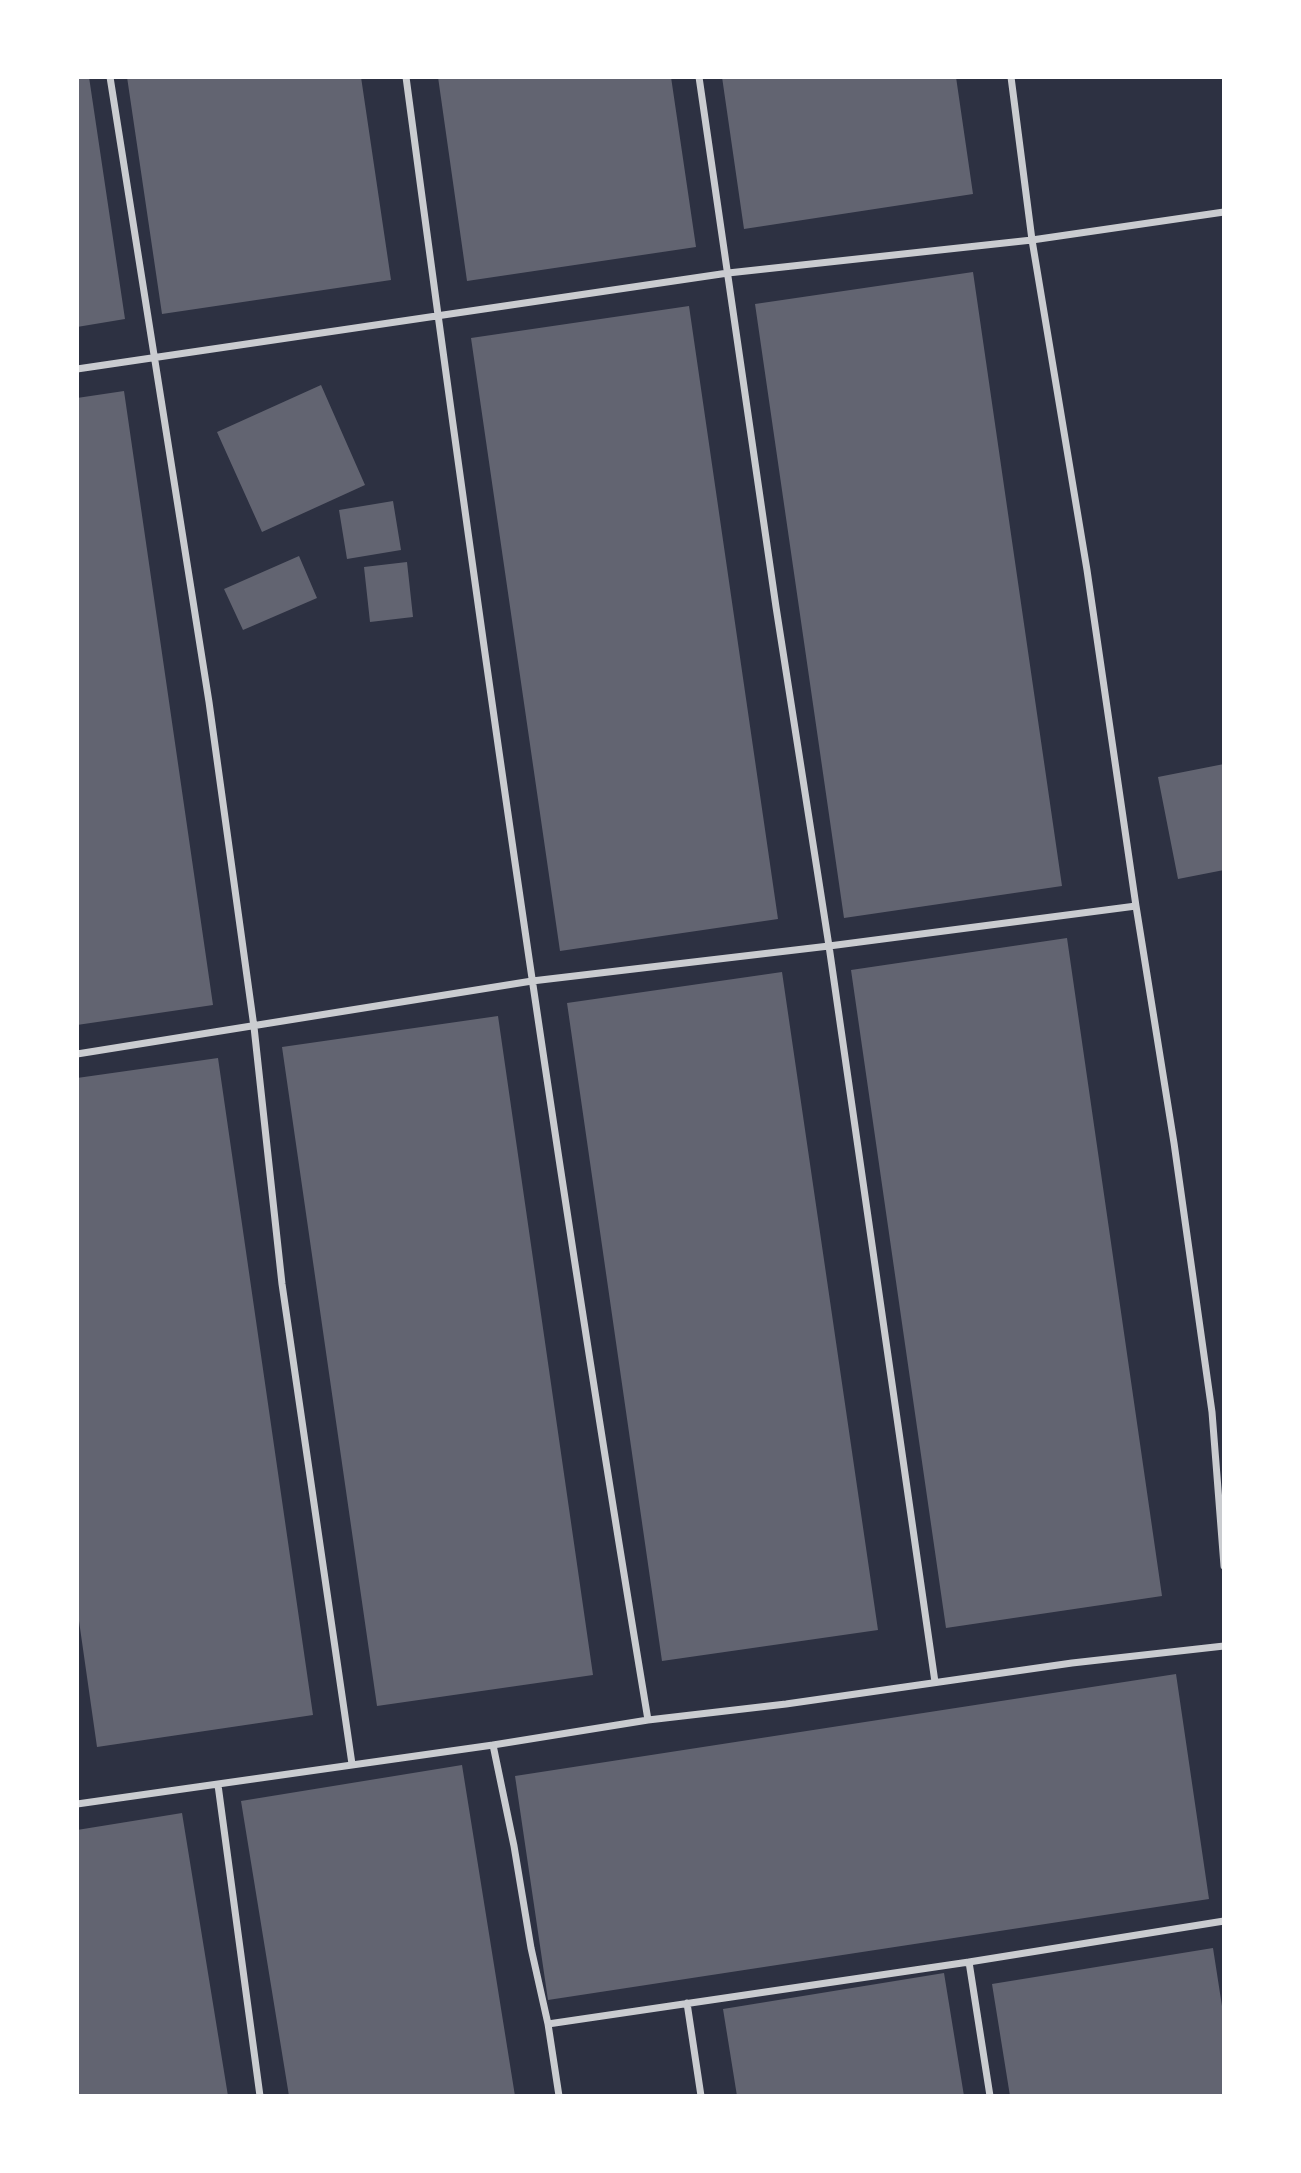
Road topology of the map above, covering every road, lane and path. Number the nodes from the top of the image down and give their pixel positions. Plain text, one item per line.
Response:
1 (110, 77) edge
2 (406, 77) edge
3 (699, 77) edge
4 (1010, 77) edge
5 (1224, 212) edge
6 (1032, 240) junction
7 (727, 274) junction
8 (438, 315) junction
9 (155, 358) junction
10 (77, 369) edge
11 (1136, 906) junction
12 (829, 946) junction
13 (532, 981) junction
14 (254, 1027) junction
15 (77, 1054) edge
16 (1224, 1566) edge
17 (1224, 1646) edge
18 (935, 1682) junction
19 (648, 1720) junction
20 (493, 1745) junction
21 (352, 1764) junction
22 (218, 1785) junction
23 (77, 1804) edge
24 (1224, 1921) edge
25 (969, 1962) junction
26 (687, 2003) junction
27 (548, 2024) junction
28 (260, 2096) edge
29 (559, 2096) edge
30 (701, 2096) edge
31 (990, 2096) edge

1 - 9 street
2 - 8 street
3 - 7 street
4 - 6 street
5 - 6 street
6 - 7 street
6 - 11 street
7 - 8 street
7 - 12 street
8 - 9 street
8 - 13 street
9 - 10 street
9 - 14 street
11 - 12 street
11 - 16 street
12 - 13 street
12 - 18 street
13 - 14 street
13 - 19 street
14 - 15 street
14 - 21 street
17 - 18 street
18 - 19 street
19 - 20 street
20 - 21 street
20 - 27 street
21 - 22 street
22 - 23 street
22 - 28 street
24 - 25 street
25 - 26 street
25 - 31 street
26 - 27 street
26 - 30 street
27 - 29 street

